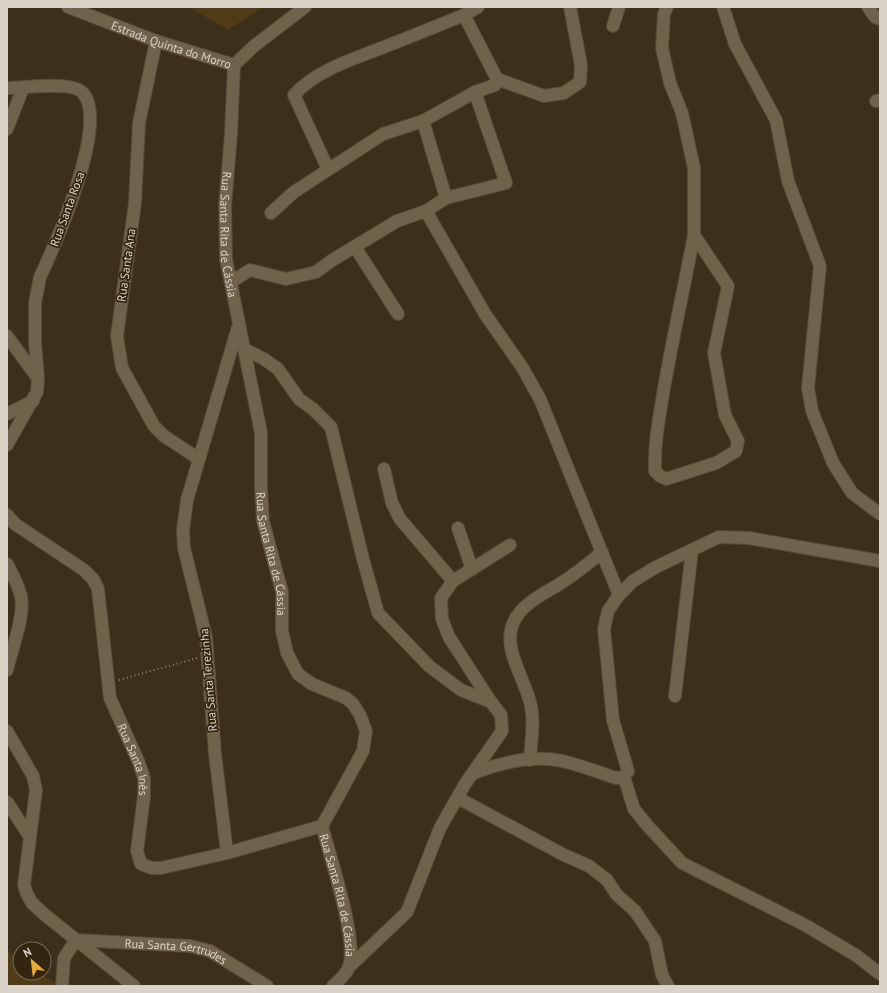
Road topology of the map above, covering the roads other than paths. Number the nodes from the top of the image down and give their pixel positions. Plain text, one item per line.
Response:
1 (68, 7) edge
2 (305, 7) edge
3 (478, 7) edge
4 (570, 7) edge
5 (619, 7) edge
6 (667, 7) edge
7 (722, 7) edge
8 (868, 7) edge
9 (464, 15) junction
10 (880, 19) edge
11 (613, 26) dead end
12 (156, 41) junction
13 (234, 65) junction
14 (497, 79) junction
15 (7, 88) edge
16 (23, 88) junction
17 (475, 92) junction
18 (423, 121) junction
19 (7, 130) edge
20 (328, 170) junction
21 (446, 198) junction
22 (426, 211) junction
23 (271, 213) dead end
24 (694, 235) junction
25 (355, 246) junction
26 (231, 282) junction
27 (398, 314) dead end
28 (239, 324) junction
29 (7, 336) edge
30 (244, 349) junction
31 (38, 378) junction
32 (33, 401) junction
33 (7, 414) edge
34 (7, 445) edge
35 (199, 459) junction
36 (384, 469) dead end
37 (880, 514) edge
38 (7, 515) edge
39 (458, 528) dead end
40 (510, 545) dead end
41 (692, 550) junction
42 (602, 552) junction
43 (880, 560) edge
44 (7, 564) edge
45 (472, 569) junction
46 (453, 581) junction
47 (619, 595) junction
48 (7, 670) edge
49 (675, 696) dead end
50 (491, 702) junction
51 (7, 731) edge
52 (530, 760) junction
53 (474, 773) junction
54 (624, 777) junction
55 (458, 798) junction
56 (7, 802) edge
57 (322, 826) junction
58 (30, 837) junction
59 (227, 853) junction
60 (76, 940) junction
61 (348, 968) junction
62 (880, 974) edge
63 (62, 986) edge
64 (134, 986) edge
65 (267, 986) edge
66 (333, 986) edge
67 (668, 986) edge

1 - 12 street, Estrada Quinta do Morro
2 - 13 street, Estrada Quinta do Morro
3 - 9 street
4 - 14 street
5 - 11 street
6 - 24 street
7 - 37 street
8 - 10 street
9 - 14 street
9 - 20 street
12 - 13 street, Estrada Quinta do Morro
12 - 35 street, Rua Santa Ana
13 - 26 street, Rua Santa Rita de Cássia
14 - 17 street
15 - 16 street, Rua Santa Rosa
16 - 19 street
16 - 31 street, Rua Santa Rosa
17 - 18 street
17 - 21 street
18 - 20 street
18 - 21 street
20 - 23 street
21 - 22 street
22 - 25 street
22 - 42 street
24 - 24 street
25 - 26 street
25 - 27 street
26 - 28 street, Rua Santa Rita de Cássia
28 - 30 street, Rua Santa Rita de Cássia
28 - 35 street, Rua Santa Terezinha
29 - 31 street
30 - 50 street
30 - 57 street, Rua Santa Rita de Cássia
31 - 32 street, Rua Santa Rosa
32 - 33 street
32 - 34 street, Rua Santa Rosa
35 - 59 street, Rua Santa Terezinha
36 - 46 street
38 - 59 street, Rua Santa Inês
39 - 45 street
40 - 45 street
41 - 43 street
41 - 47 street
41 - 49 street
42 - 47 street
42 - 52 street
44 - 48 street
45 - 46 street
46 - 50 street
47 - 54 street
50 - 53 street
51 - 58 street
52 - 53 street
52 - 54 street
53 - 55 street
54 - 62 street
55 - 61 street
55 - 67 street
56 - 58 street
57 - 59 street, Rua Santa Inês
57 - 61 street, Rua Santa Rita de Cássia
58 - 60 street
60 - 63 street
60 - 64 street
60 - 65 street, Rua Santa Gertrudes
61 - 66 street, Rua Santa Rita de Cássia

